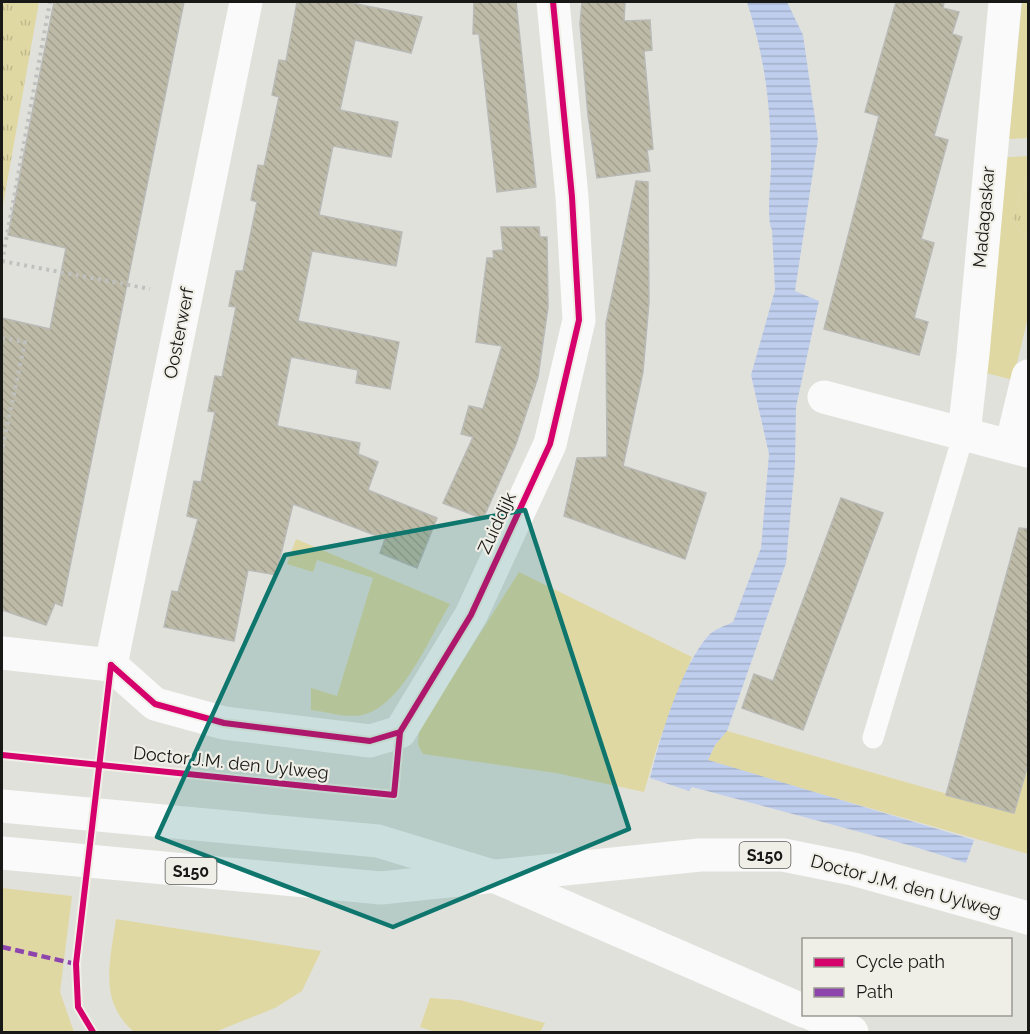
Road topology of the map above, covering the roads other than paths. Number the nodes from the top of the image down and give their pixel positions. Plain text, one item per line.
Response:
1 (246, 2) edge
2 (553, 2) edge
3 (1005, 2) edge
4 (1029, 376) edge
5 (824, 397) dead end
6 (964, 433) junction
7 (1020, 449) edge
8 (2, 652) edge
9 (111, 665) junction
10 (873, 738) dead end
11 (2, 806) edge
12 (2, 853) edge
13 (495, 877) junction
14 (1029, 918) edge
15 (802, 1010) edge
16 (816, 1016) edge
17 (852, 1032) edge

1 - 9 street, Oosterwerf
2 - 9 street, Zuiddijk
3 - 6 street, Madagaskar
4 - 7 street
5 - 6 street
6 - 7 street
6 - 10 lane
8 - 9 street
11 - 13 street, Doctor J.M. den Uylweg / S150
12 - 13 street, Doctor J.M. den Uylweg / S150
13 - 14 street, Doctor J.M. den Uylweg / S150
13 - 15 street, Doctor J.M. den Uylweg / S150
16 - 17 street

